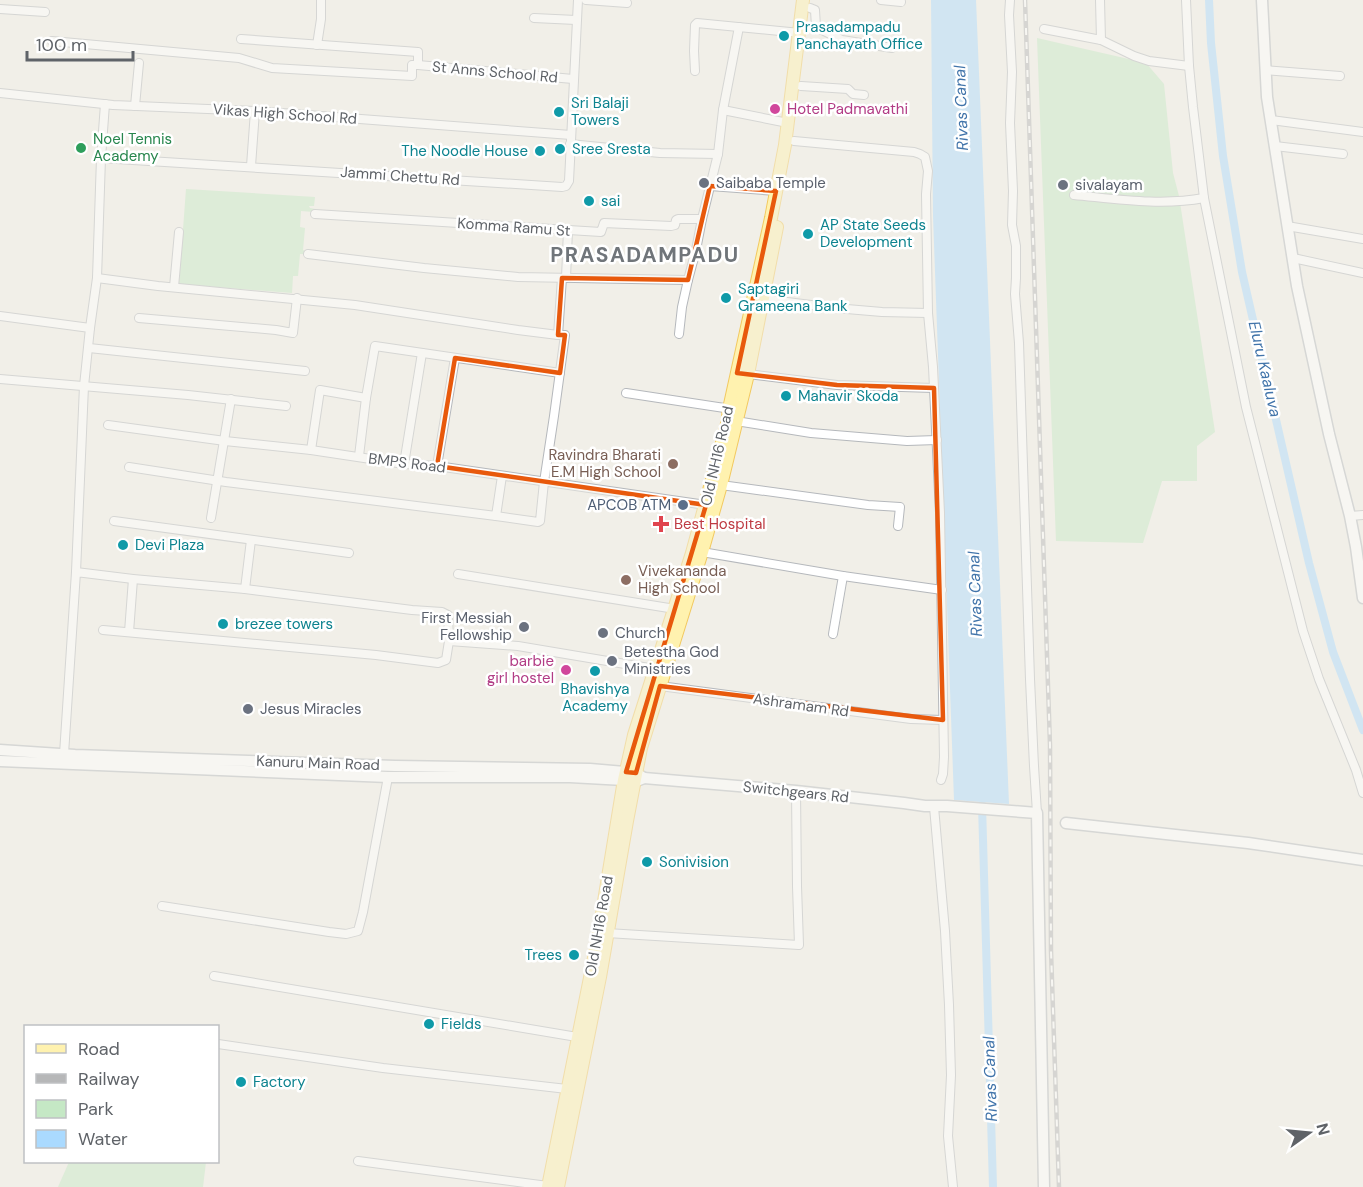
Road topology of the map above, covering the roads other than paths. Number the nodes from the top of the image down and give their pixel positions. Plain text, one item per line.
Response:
1 (321, 0) edge
2 (578, 0) edge
3 (586, 0) edge
4 (881, 0) edge
5 (1010, 0) edge
6 (1100, 0) edge
7 (1186, 0) edge
8 (1262, 0) edge
9 (627, 3) dead end
10 (808, 3) edge
11 (902, 3) edge
12 (0, 9) edge
13 (45, 12) dead end
14 (534, 18) dead end
15 (576, 20) junction
16 (740, 27) junction
17 (1044, 29) dead end
18 (800, 33) junction
19 (241, 39) dead end
20 (52, 40) dead end
21 (1101, 40) junction
22 (317, 45) junction
23 (892, 48) dead end
24 (139, 63) dead end
25 (418, 65) junction
26 (1189, 66) junction
27 (1265, 70) junction
28 (695, 71) dead end
29 (1340, 76) dead end
30 (573, 79) junction
31 (801, 86) junction
32 (0, 94) edge
33 (864, 95) dead end
34 (105, 104) junction
35 (135, 106) junction
36 (723, 110) junction
37 (255, 111) junction
38 (1271, 120) junction
39 (788, 123) junction
40 (1363, 132) edge
41 (571, 135) junction
42 (794, 141) junction
43 (570, 144) junction
44 (1275, 146) junction
45 (718, 154) junction
46 (1343, 154) dead end
47 (101, 158) junction
48 (251, 166) junction
49 (710, 186) junction
50 (776, 192) junction
51 (1074, 195) dead end
52 (1204, 198) junction
53 (315, 214) dead end
54 (702, 219) junction
55 (1287, 226) junction
56 (568, 230) junction
57 (180, 232) dead end
58 (1363, 239) edge
59 (308, 255) dead end
60 (1293, 258) junction
61 (1363, 273) edge
62 (97, 278) junction
63 (564, 278) junction
64 (688, 280) junction
65 (174, 287) junction
66 (297, 298) junction
67 (763, 299) junction
68 (927, 313) junction
69 (0, 316) edge
70 (139, 318) dead end
71 (90, 328) junction
72 (680, 334) dead end
73 (558, 335) junction
74 (88, 348) junction
75 (422, 353) junction
76 (454, 358) junction
77 (305, 371) dead end
78 (560, 373) junction
79 (748, 374) junction
80 (0, 379) edge
81 (84, 386) junction
82 (934, 388) junction
83 (626, 393) dead end
84 (366, 398) junction
85 (231, 399) junction
86 (286, 406) dead end
87 (734, 414) junction
88 (108, 425) dead end
89 (937, 440) junction
90 (225, 441) junction
91 (311, 450) junction
92 (359, 456) junction
93 (404, 464) junction
94 (437, 466) junction
95 (129, 468) dead end
96 (502, 476) junction
97 (217, 481) junction
98 (544, 482) junction
99 (721, 485) junction
100 (706, 505) junction
101 (1363, 515) edge
102 (496, 516) junction
103 (1350, 516) junction
104 (211, 518) dead end
105 (114, 521) dead end
106 (898, 526) dead end
107 (251, 540) junction
108 (702, 552) junction
109 (349, 553) dead end
110 (76, 572) junction
111 (458, 574) dead end
112 (843, 576) junction
113 (133, 579) junction
114 (245, 589) junction
115 (942, 590) junction
116 (1363, 598) edge
117 (675, 609) junction
118 (103, 630) dead end
119 (129, 632) junction
120 (833, 634) dead end
121 (449, 641) junction
122 (655, 669) junction
123 (660, 686) junction
124 (943, 720) junction
125 (0, 750) edge
126 (64, 754) junction
127 (0, 761) edge
128 (181, 763) junction
129 (388, 777) junction
130 (633, 777) junction
131 (941, 780) dead end
132 (796, 791) junction
133 (1363, 793) edge
134 (934, 807) junction
135 (1037, 813) junction
136 (1066, 824) dead end
137 (1363, 860) edge
138 (162, 906) dead end
139 (607, 933) junction
140 (214, 976) dead end
141 (577, 1037) junction
142 (219, 1044) edge
143 (567, 1089) junction
144 (358, 1161) dead end
145 (552, 1187) edge
146 (953, 1187) edge
147 (1044, 1187) edge

1 - 22 street
2 - 15 street, Jammi Chettu Rd
3 - 9 street
4 - 11 street
5 - 135 street
6 - 21 street
7 - 26 street
8 - 27 street
10 - 18 main road, Old NH16 Road
10 - 23 street
10 - 31 main road, Old NH16 Road
12 - 13 street
14 - 15 street
15 - 30 street, Jammi Chettu Rd
16 - 18 street
16 - 28 street
16 - 36 street
17 - 21 street
18 - 39 main road, Old NH16 Road
19 - 22 street
20 - 25 street
21 - 26 street
22 - 25 street
24 - 35 street
25 - 30 street, St Anns School Rd
26 - 52 street
27 - 29 street
27 - 38 street
30 - 41 street, Jammi Chettu Rd
31 - 33 street
31 - 42 main road, Old NH16 Road
32 - 34 street, Vikas High School Rd
34 - 35 street, Vikas High School Rd
34 - 47 street
35 - 37 street, Vikas High School Rd
36 - 39 street
36 - 45 street
37 - 41 street, Vikas High School Rd
37 - 48 street
38 - 40 street
38 - 44 street
39 - 50 main road, Old NH16 Road
41 - 43 street, Jammi Chettu Rd
42 - 67 main road, Old NH16 Road
42 - 68 street
43 - 45 street
43 - 48 street, Jammi Chettu Rd
44 - 46 street
44 - 55 street
45 - 49 street
47 - 48 street, Jammi Chettu Rd
47 - 62 street
49 - 50 street
49 - 54 street
50 - 87 main road, Old NH16 Road
51 - 52 street
52 - 133 street
53 - 56 street, Komma Ramu St
54 - 56 street, Komma Ramu St
54 - 64 street
55 - 58 street
55 - 60 street
56 - 63 street
57 - 65 street
59 - 63 street
60 - 61 street
60 - 103 street
62 - 65 street
62 - 71 street
63 - 64 street
63 - 73 street
64 - 72 street
65 - 66 street
66 - 70 street
66 - 73 street
67 - 68 street
67 - 79 main road, Old NH16 Road
68 - 82 street
69 - 71 street
71 - 74 street
73 - 78 street
74 - 77 street
74 - 81 street
75 - 76 street
75 - 84 street
75 - 93 street
76 - 78 street
76 - 94 street
78 - 98 street
79 - 82 street
79 - 87 main road, Old NH16 Road
80 - 81 street
81 - 85 street
81 - 110 street
82 - 89 street
83 - 87 street
84 - 91 street
84 - 92 street
85 - 86 street
85 - 90 street
87 - 89 street
87 - 99 main road, Old NH16 Road
87 - 100 main road, Old NH16 Road
88 - 90 street, BMPS Road
89 - 115 street
90 - 91 street, BMPS Road
90 - 97 street
91 - 92 street, BMPS Road
92 - 93 street, BMPS Road
93 - 94 street, BMPS Road
94 - 96 street, BMPS Road
95 - 97 street
96 - 98 street, BMPS Road
96 - 102 street
97 - 102 street
97 - 104 street
98 - 100 street, BMPS Road
98 - 102 street
99 - 106 street
99 - 108 main road, Old NH16 Road
100 - 117 main road, Old NH16 Road
101 - 103 street
103 - 116 street
105 - 107 street
107 - 109 street
107 - 114 street
108 - 112 street
108 - 123 main road, Old NH16 Road
110 - 113 street
110 - 126 street
111 - 117 street
112 - 115 street
112 - 120 street
113 - 114 street
113 - 119 street
114 - 121 street
115 - 124 street
117 - 122 main road, Old NH16 Road
118 - 119 street
119 - 121 street
121 - 122 street
122 - 130 main road, Old NH16 Road
123 - 124 street, Ashramam Rd
123 - 130 main road, Old NH16 Road
124 - 131 street
125 - 126 street, Kanuru Main Road
126 - 128 street, Kanuru Main Road
127 - 128 street, Kanuru Main Road
128 - 129 street, Kanuru Main Road
128 - 130 street, Kanuru Main Road
129 - 130 street, Kanuru Main Road
129 - 138 street
130 - 132 street, Switchgears Rd
130 - 139 main road, Old NH16 Road
130 - 141 main road, Old NH16 Road
132 - 134 street, Switchgears Rd
132 - 139 street
134 - 135 street, Switchgears Rd
134 - 146 street
135 - 147 street
136 - 137 street
139 - 145 main road, Old NH16 Road
140 - 141 street
141 - 143 main road, Old NH16 Road
142 - 143 street
143 - 145 main road, Old NH16 Road
144 - 145 street

